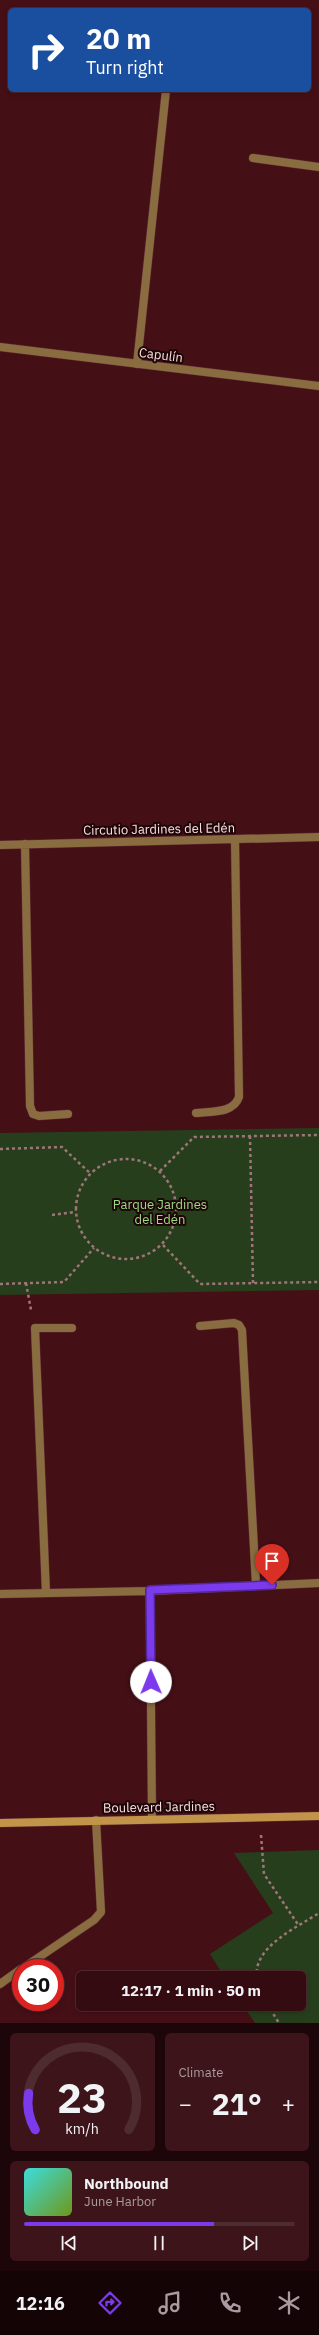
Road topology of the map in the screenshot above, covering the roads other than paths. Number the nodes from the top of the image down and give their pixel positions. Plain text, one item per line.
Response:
1 (166, 92) edge
2 (252, 158) dead end
3 (319, 167) edge
4 (0, 347) edge
5 (136, 364) junction
6 (319, 386) edge
7 (319, 837) edge
8 (235, 839) junction
9 (25, 844) junction
10 (0, 845) edge
11 (196, 1113) dead end
12 (68, 1114) dead end
13 (200, 1326) dead end
14 (72, 1328) dead end
15 (319, 1583) edge
16 (256, 1585) junction
17 (150, 1590) junction
18 (46, 1593) junction
19 (0, 1594) edge
20 (319, 1816) edge
21 (152, 1819) junction
22 (96, 1820) junction
23 (0, 1823) edge
24 (37, 1959) edge
25 (12, 1976) edge
26 (0, 1984) edge

1 - 5 street
2 - 3 street
4 - 5 street, Capulín
5 - 6 street, Capulín
7 - 8 street, Circutio Jardines del Edén
8 - 9 street, Circutio Jardines del Edén
8 - 11 street
9 - 10 street, Circutio Jardines del Edén
9 - 12 street
13 - 16 street
14 - 18 street
15 - 16 street
16 - 17 street
17 - 18 street
17 - 21 street
18 - 19 street
20 - 21 street, Boulevard Jardines
21 - 22 street, Boulevard Jardines
22 - 23 street, Boulevard Jardines
22 - 24 street
25 - 26 street

